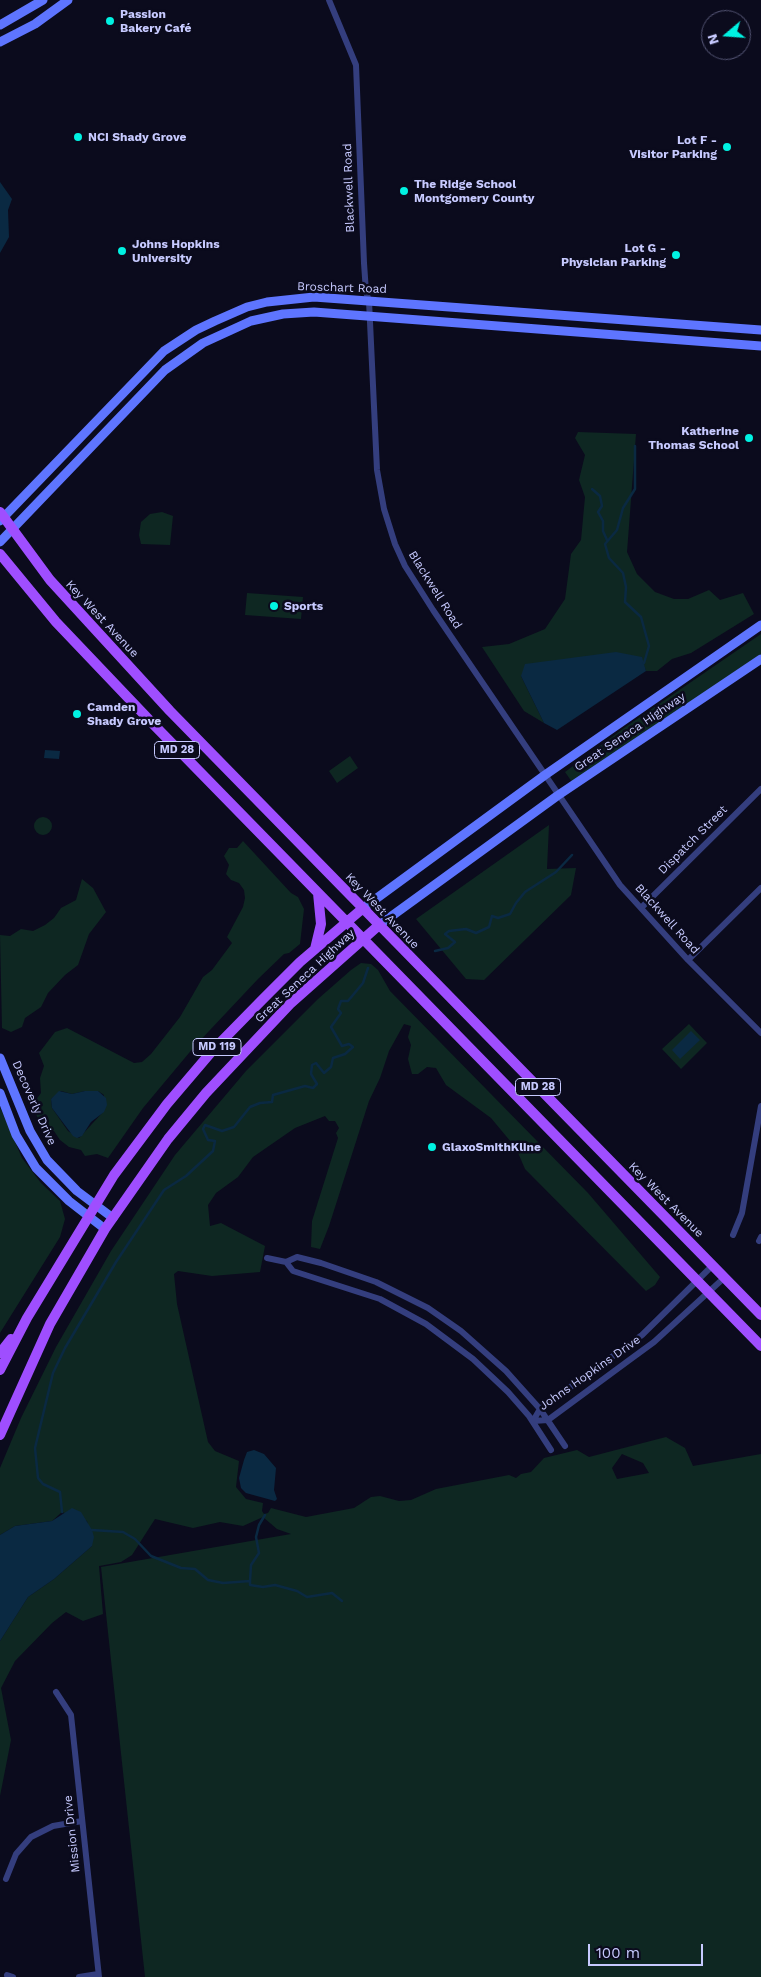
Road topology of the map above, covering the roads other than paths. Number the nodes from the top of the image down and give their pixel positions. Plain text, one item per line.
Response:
1 (44, 0) edge
2 (68, 0) edge
3 (329, 0) edge
4 (0, 25) edge
5 (0, 42) edge
6 (369, 301) junction
7 (370, 316) junction
8 (761, 330) edge
9 (761, 346) edge
10 (1, 516) edge
11 (13, 529) junction
12 (0, 542) edge
13 (0, 554) edge
14 (761, 626) edge
15 (761, 659) edge
16 (544, 775) junction
17 (761, 789) edge
18 (557, 796) junction
19 (761, 888) edge
20 (318, 894) junction
21 (641, 908) junction
22 (362, 909) junction
23 (346, 923) junction
24 (378, 926) junction
25 (362, 940) junction
26 (315, 949) junction
27 (688, 960) junction
28 (761, 1033) edge
29 (0, 1058) edge
30 (0, 1093) edge
31 (761, 1106) edge
32 (95, 1206) junction
33 (88, 1216) junction
34 (113, 1218) junction
35 (105, 1230) junction
36 (733, 1235) dead end
37 (267, 1258) dead end
38 (286, 1262) junction
39 (713, 1265) junction
40 (725, 1277) junction
41 (697, 1282) junction
42 (708, 1292) junction
43 (761, 1315) edge
44 (27, 1318) junction
45 (761, 1346) edge
46 (0, 1353) edge
47 (0, 1370) edge
48 (540, 1409) junction
49 (548, 1420) junction
50 (533, 1421) junction
51 (0, 1435) edge
52 (565, 1446) dead end
53 (551, 1450) dead end
54 (56, 1692) dead end
55 (82, 1820) junction
56 (6, 1879) dead end
57 (98, 1975) edge
58 (79, 1977) edge

1 - 4 street
2 - 5 street
3 - 6 street, Blackwell Road
6 - 7 street, Blackwell Road
6 - 8 street, Broschart Road
6 - 10 street, Broschart Road
7 - 9 street, Broschart Road
7 - 11 street, Broschart Road
7 - 16 street, Blackwell Road
10 - 11 main road, Key West Avenue / MD 28
11 - 12 street, Broschart Road
11 - 22 main road, Key West Avenue / MD 28
13 - 20 main road, MD 28
14 - 16 street, Great Seneca Highway
15 - 18 street, Great Seneca Highway
16 - 18 street, Blackwell Road
16 - 22 street, Great Seneca Highway
17 - 21 street, Dispatch Street
18 - 21 street, Blackwell Road
18 - 24 street, Great Seneca Highway
19 - 27 street
20 - 23 main road, MD 28
20 - 26 main road
21 - 27 street, Blackwell Road
22 - 23 main road, Great Seneca Highway / MD 119
22 - 24 main road, Key West Avenue / MD 28
23 - 25 main road, MD 28
23 - 26 main road, Great Seneca Highway / MD 119
24 - 25 main road, Great Seneca Highway / MD 119
24 - 39 main road, Key West Avenue / MD 28
25 - 34 main road, Great Seneca Highway / MD 119
25 - 41 main road, MD 28
26 - 32 main road, Great Seneca Highway / MD 119
27 - 28 street, Blackwell Road
29 - 32 street, Decoverly Drive
30 - 33 street
31 - 36 street
32 - 33 main road, Great Seneca Highway / MD 119
32 - 34 street, Decoverly Drive
33 - 35 street
33 - 44 main road, Great Seneca Highway / MD 119
34 - 35 main road, Great Seneca Highway / MD 119
35 - 51 main road, Great Seneca Highway / MD 119
37 - 38 street
38 - 48 street
38 - 50 street
39 - 40 main road, Key West Avenue / MD 28
39 - 41 street, Johns Hopkins Drive
40 - 42 street, Johns Hopkins Drive
40 - 43 main road, Key West Avenue / MD 28
41 - 42 main road, MD 28
41 - 48 street, Johns Hopkins Drive
42 - 45 main road, MD 28
42 - 49 street, Johns Hopkins Drive
44 - 46 main road
44 - 47 main road, Great Seneca Highway / MD 119
48 - 49 street
48 - 50 street, Johns Hopkins Drive
49 - 50 street, Johns Hopkins Drive
49 - 52 street
50 - 53 street
54 - 55 street, Mission Drive
55 - 56 street
55 - 57 street, Mission Drive
57 - 58 street

